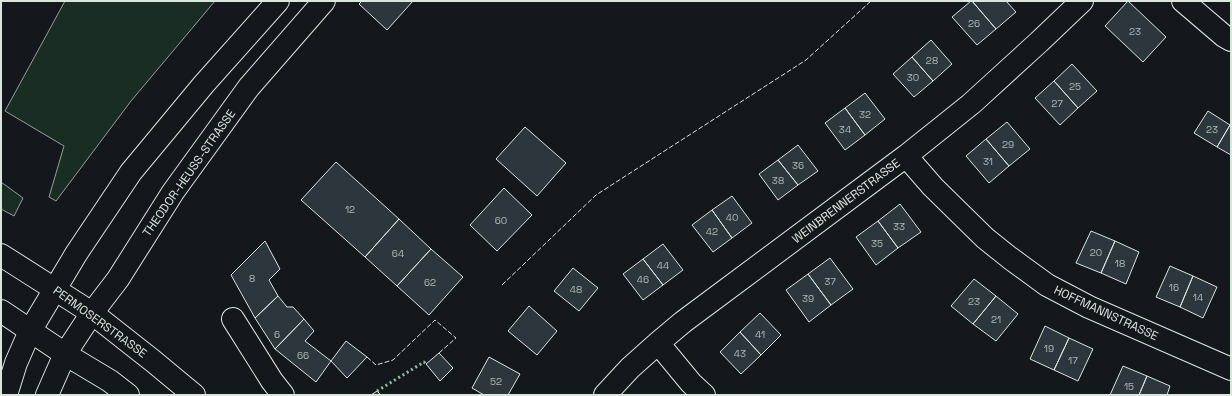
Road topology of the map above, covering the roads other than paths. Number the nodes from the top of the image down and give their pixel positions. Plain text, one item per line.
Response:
1 (278, 1) edge
2 (324, 1) edge
3 (1082, 1) edge
4 (1183, 1) edge
5 (1231, 40) edge
6 (906, 156) junction
7 (1, 255) edge
8 (55, 290) junction
9 (1, 310) edge
10 (92, 313) junction
11 (233, 319) dead end
12 (30, 331) junction
13 (658, 343) junction
14 (66, 354) junction
15 (1231, 369) edge
16 (6, 395) edge
17 (47, 395) edge
18 (128, 395) edge
19 (194, 395) edge
20 (283, 395) edge
21 (605, 395) edge
22 (704, 395) edge

1 - 8 main road
2 - 10 main road, THEODOR-HEUSS-STRASSE
3 - 6 main road, WEINBRENNERSTRASSE
4 - 5 main road
6 - 13 main road, WEINBRENNERSTRASSE
6 - 15 main road, HOFFMANNSTRASSE
7 - 8 main road, PERMOSERSTRASSE
8 - 10 main road, PERMOSERSTRASSE
8 - 12 main road
9 - 12 main road
10 - 14 main road, THEODOR-HEUSS-STRASSE
10 - 19 main road, PERMOSERSTRASSE
11 - 20 main road
12 - 14 main road
12 - 16 main road
13 - 21 main road, WEINBRENNERSTRASSE
13 - 22 main road
14 - 17 main road, THEODOR-HEUSS-STRASSE
14 - 18 main road

